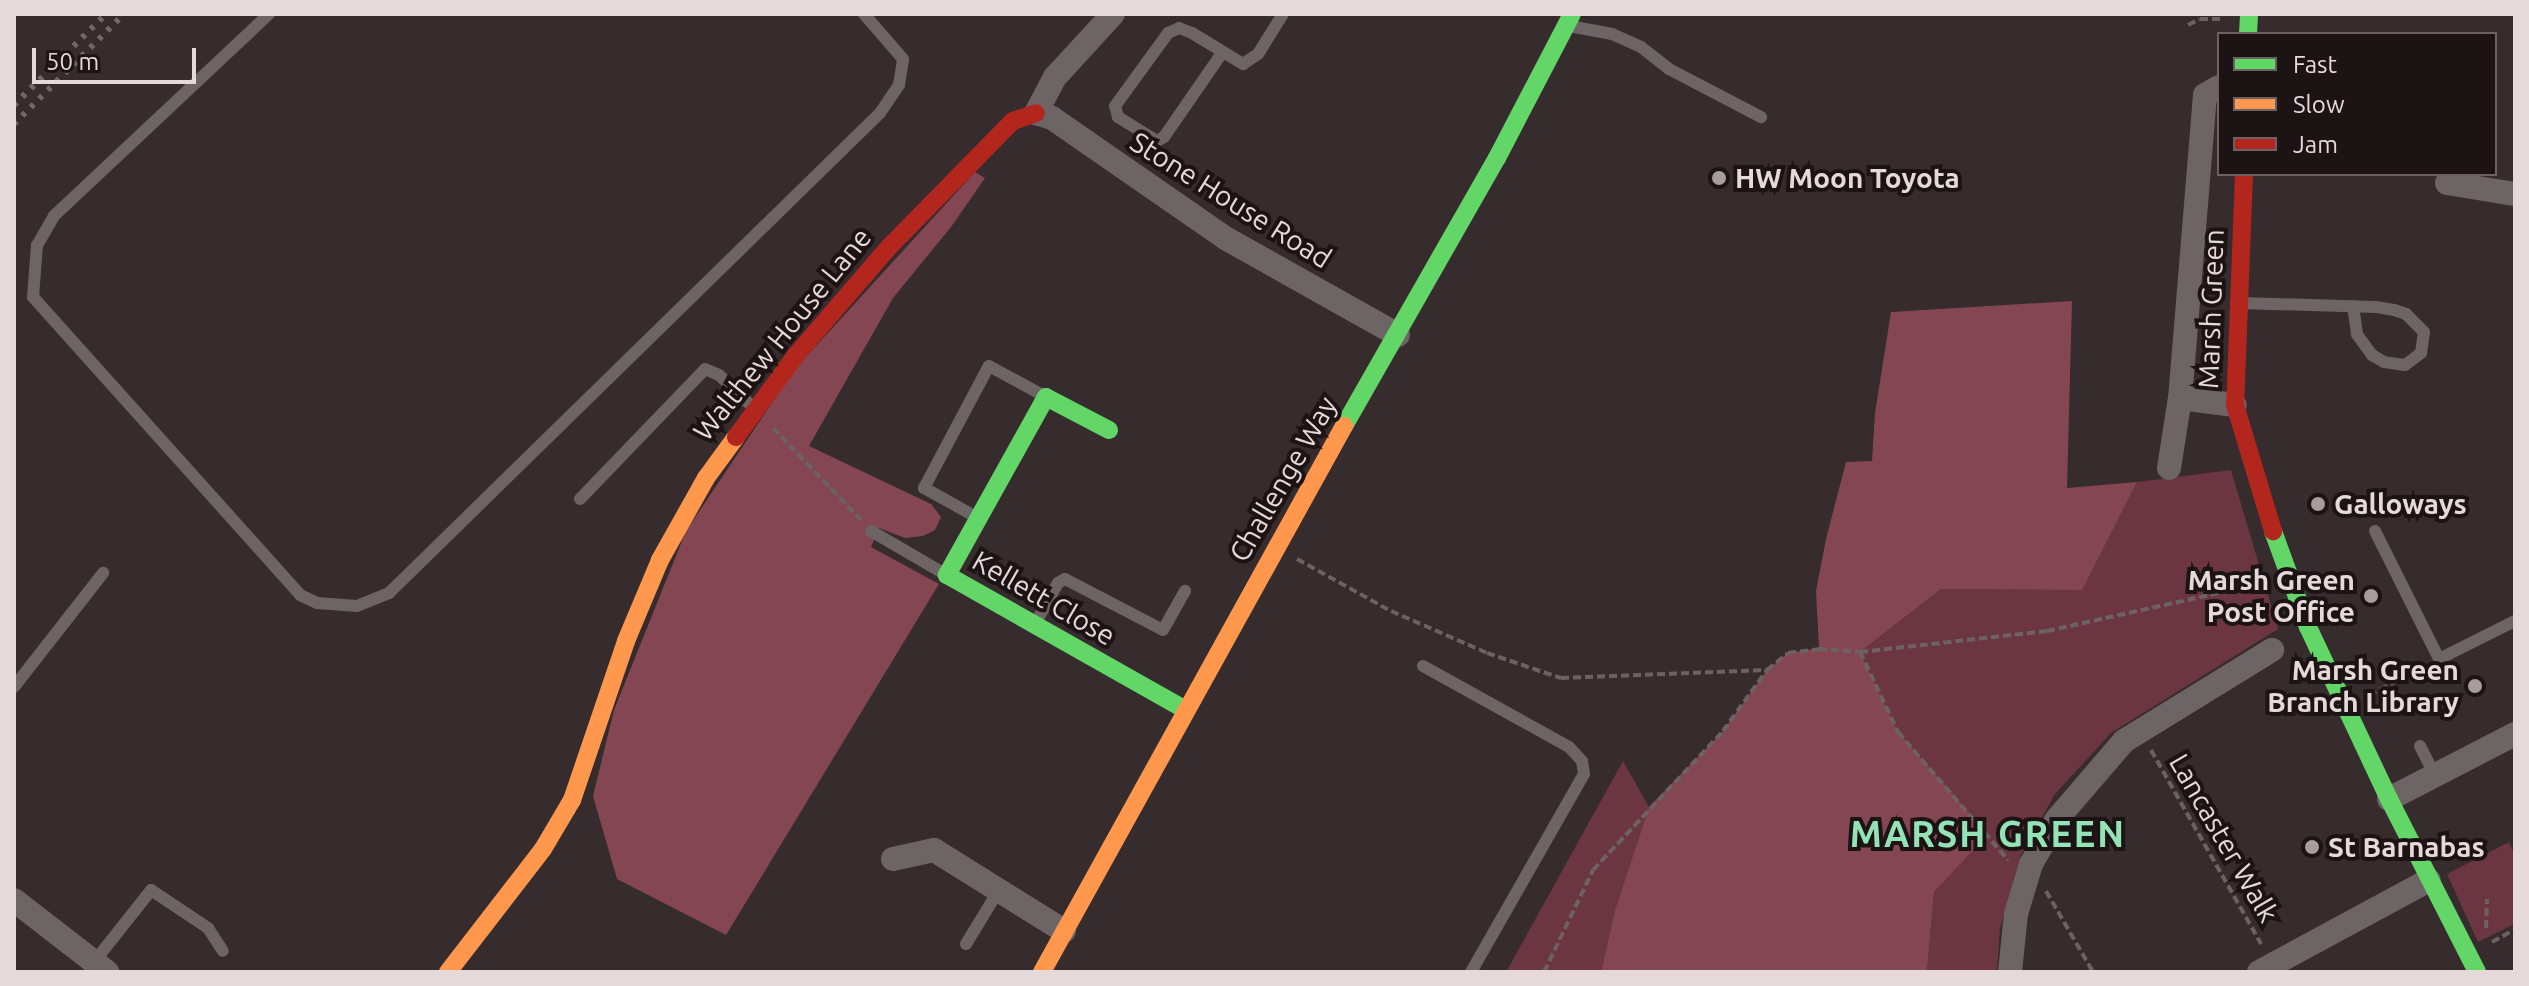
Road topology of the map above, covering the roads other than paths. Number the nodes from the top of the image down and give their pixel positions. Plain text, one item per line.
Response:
1 (269, 14) edge
2 (864, 14) edge
3 (1113, 14) edge
4 (1283, 14) edge
5 (1569, 20) edge
6 (1222, 53) junction
7 (2217, 88) edge
8 (1036, 113) junction
9 (1761, 117) dead end
10 (2244, 176) edge
11 (2447, 183) dead end
12 (2515, 194) edge
13 (2240, 303) junction
14 (2353, 306) junction
15 (1398, 335) junction
16 (1046, 397) junction
17 (2180, 398) junction
18 (2235, 405) junction
19 (755, 409) junction
20 (1109, 430) dead end
21 (2169, 468) dead end
22 (580, 499) dead end
23 (978, 518) junction
24 (871, 531) road end
25 (2375, 531) dead end
26 (103, 573) dead end
27 (947, 575) junction
28 (1185, 591) dead end
29 (2515, 621) edge
30 (1034, 625) junction
31 (2272, 650) dead end
32 (1423, 666) dead end
33 (14, 687) edge
34 (1186, 710) junction
35 (2515, 734) edge
36 (2420, 746) dead end
37 (2435, 775) junction
38 (2389, 799) junction
39 (893, 859) dead end
40 (2429, 880) junction
41 (999, 890) junction
42 (14, 900) edge
43 (1064, 931) junction
44 (966, 944) dead end
45 (223, 951) dead end
46 (101, 967) edge
47 (2266, 968) edge
48 (2013, 971) edge
49 (448, 972) edge
50 (1042, 972) edge
51 (1471, 972) edge
52 (2477, 972) edge

1 - 2 lane
3 - 8 street
4 - 6 lane
5 - 9 lane
5 - 15 street, Challenge Way
6 - 6 lane
7 - 17 street
8 - 15 street, Stone House Road
8 - 19 street, Walthew House Lane
10 - 13 street, Marsh Green
11 - 12 street
13 - 14 lane
13 - 18 street, Marsh Green
14 - 14 lane
15 - 34 street, Challenge Way
16 - 20 street
16 - 23 street, Kellett Close
16 - 23 lane
17 - 18 street
17 - 21 street
18 - 38 street, Marsh Green
19 - 22 lane
19 - 49 street, Walthew House Lane
23 - 27 street, Kellett Close
24 - 27 lane
25 - 29 lane
26 - 33 lane
27 - 30 street, Kellett Close
28 - 30 lane
30 - 34 street, Kellett Close
31 - 48 street
32 - 51 lane
34 - 43 street, Challenge Way
35 - 37 street
36 - 37 lane
37 - 38 street
38 - 40 street, Marsh Green
39 - 41 street
40 - 47 street
40 - 52 street, Marsh Green
41 - 43 street
41 - 44 lane
42 - 46 street
43 - 50 street, Challenge Way
45 - 46 lane

